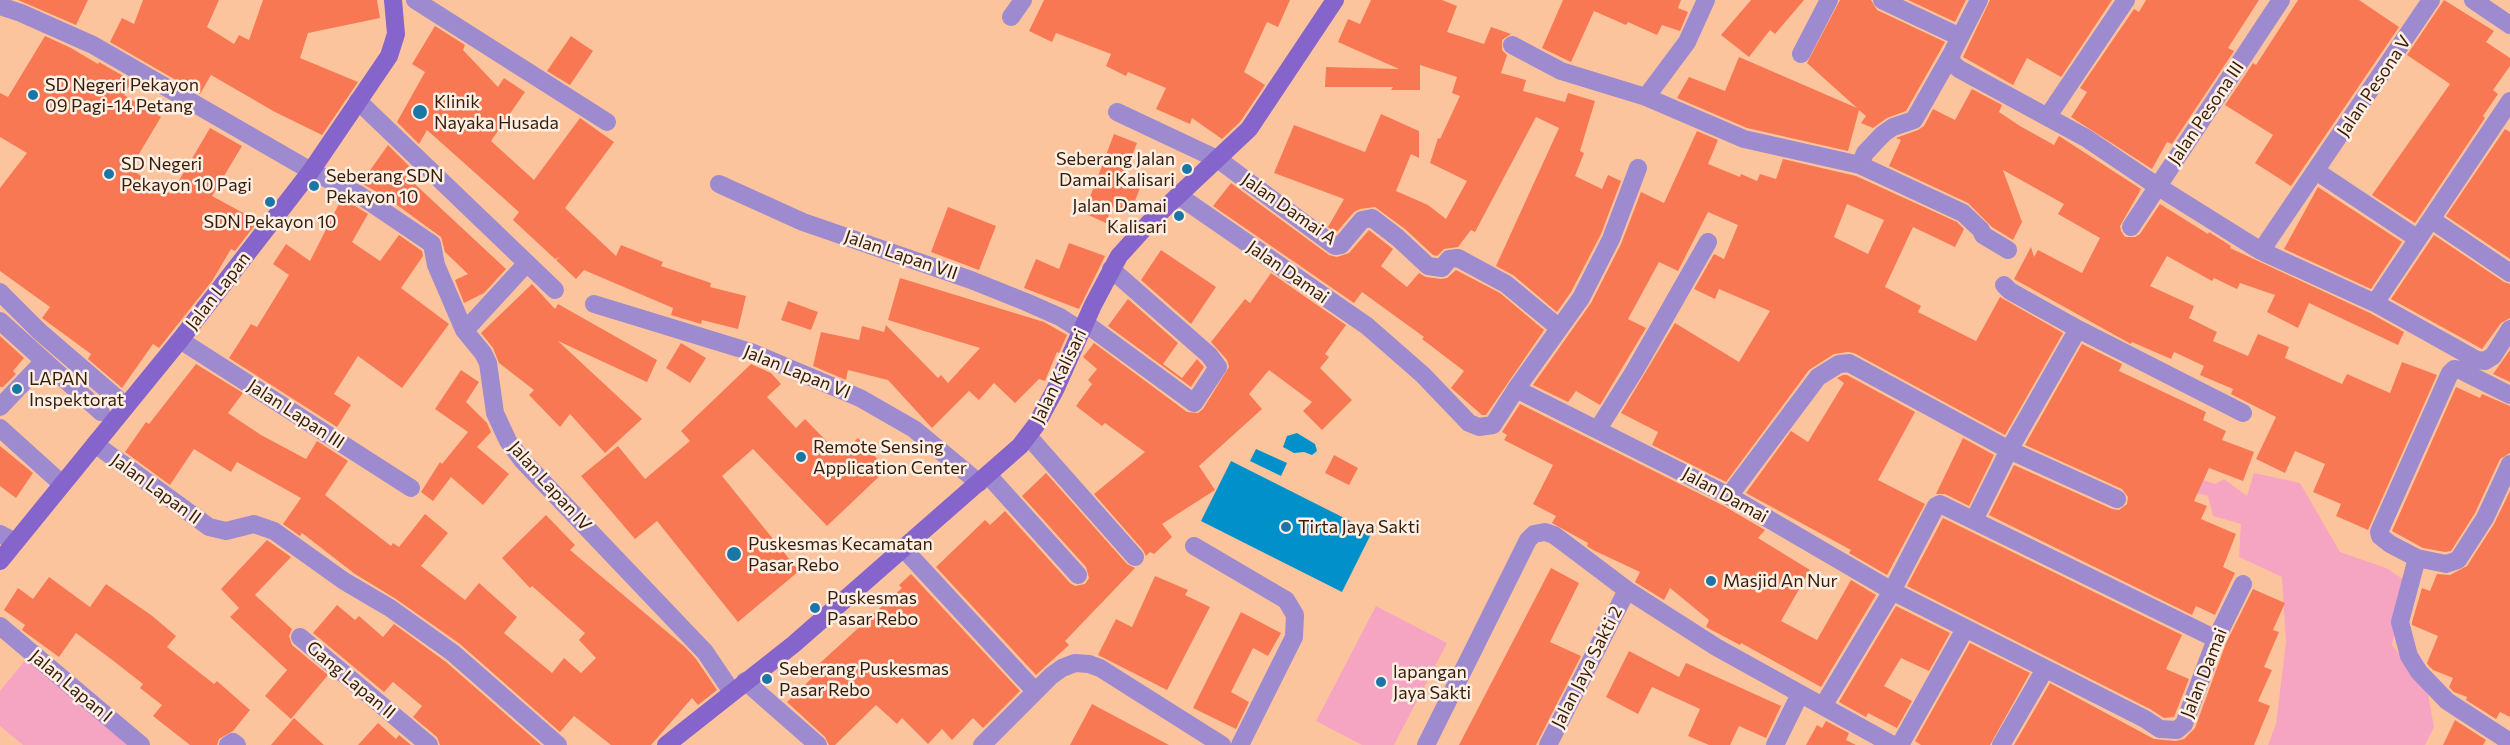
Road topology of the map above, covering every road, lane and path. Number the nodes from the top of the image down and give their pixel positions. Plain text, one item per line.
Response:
1 (393, 0) edge
2 (415, 0) edge
3 (1023, 0) edge
4 (1335, 0) edge
5 (1706, 0) edge
6 (1829, 0) edge
7 (1882, 0) edge
8 (1979, 0) edge
9 (2126, 0) edge
10 (2282, 0) edge
11 (2431, 0) edge
12 (2473, 0) edge
13 (0, 6) edge
14 (1011, 17) dead end
15 (2510, 25) edge
16 (1960, 37) junction
17 (1512, 45) dead end
18 (1801, 54) dead end
19 (1955, 62) junction
20 (1646, 97) junction
21 (358, 101) junction
22 (2510, 101) edge
23 (1117, 112) dead end
24 (2048, 116) junction
25 (607, 122) dead end
26 (1219, 159) junction
27 (1860, 165) junction
28 (1638, 168) dead end
29 (311, 171) junction
30 (2316, 171) junction
31 (719, 184) dead end
32 (2157, 186) junction
33 (1179, 196) junction
34 (2432, 220) junction
35 (2132, 227) dead end
36 (2418, 239) junction
37 (1708, 242) dead end
38 (2008, 250) dead end
39 (2261, 251) junction
40 (527, 263) junction
41 (1111, 269) junction
42 (2510, 273) edge
43 (2004, 285) dead end
44 (555, 290) dead end
45 (0, 292) edge
46 (2375, 303) junction
47 (594, 304) dead end
48 (0, 321) edge
49 (470, 325) dead end
50 (1083, 327) junction
51 (1558, 327) junction
52 (2078, 329) junction
53 (2510, 329) edge
54 (180, 340) junction
55 (44, 361) junction
56 (1516, 389) junction
57 (2510, 395) edge
58 (126, 406) junction
59 (0, 407) edge
60 (101, 412) dead end
61 (2243, 413) dead end
62 (0, 428) edge
63 (1598, 429) junction
64 (1028, 436) junction
65 (95, 444) junction
66 (2009, 450) junction
67 (2510, 464) edge
68 (983, 479) junction
69 (62, 484) junction
70 (411, 488) dead end
71 (1729, 496) junction
72 (2117, 499) dead end
73 (1974, 520) junction
74 (8, 538) edge
75 (1194, 546) dead end
76 (902, 547) junction
77 (1135, 557) dead end
78 (2417, 558) junction
79 (0, 561) edge
80 (1078, 575) dead end
81 (2243, 584) dead end
82 (1627, 590) junction
83 (1892, 591) junction
84 (0, 626) edge
85 (1965, 629) junction
86 (300, 637) dead end
87 (2216, 639) junction
88 (2045, 669) junction
89 (738, 686) junction
90 (1035, 691) junction
91 (1800, 694) junction
92 (1823, 706) junction
93 (2490, 738) edge
94 (2510, 742) edge
95 (141, 745) edge
96 (228, 745) edge
97 (237, 745) edge
98 (429, 745) edge
99 (558, 745) edge
100 (666, 745) edge
101 (818, 745) edge
102 (982, 745) edge
103 (1222, 745) edge
104 (1240, 745) edge
105 (1426, 745) edge
106 (1548, 745) edge
107 (1775, 745) edge
108 (1893, 745) edge
109 (1900, 745) edge
110 (2001, 745) edge

1 - 21 street, Jalan Lapan
2 - 25 street
3 - 14 street
4 - 26 street, Jalan Kalisari
5 - 20 street
6 - 18 street
7 - 16 street
8 - 16 street
9 - 24 street
10 - 32 street, Jalan Pesona III
11 - 30 street, Jalan Pesona V
12 - 15 street
13 - 29 street, Jalan Lapan IV
16 - 19 street
17 - 20 street
19 - 24 street
19 - 27 street
20 - 27 street
21 - 29 street, Jalan Lapan
21 - 40 street
22 - 34 street
23 - 26 street
24 - 32 street
26 - 33 street, Jalan Kalisari
26 - 51 street, Jalan Damai A
27 - 38 street
28 - 51 street
29 - 54 street, Jalan Lapan
29 - 89 street, Jalan Lapan IV
30 - 36 street
30 - 39 street, Jalan Pesona V
31 - 50 street, Jalan Lapan VII
32 - 35 street, Jalan Pesona III
32 - 39 street
33 - 41 street, Jalan Kalisari
33 - 56 street, Jalan Damai
34 - 36 street
34 - 42 street
36 - 46 street
37 - 63 street
39 - 46 street
40 - 44 street
40 - 49 street
41 - 50 street, Jalan Kalisari
41 - 50 street, Jalan Lapan VII
43 - 52 street
45 - 58 street
46 - 53 street
47 - 68 street, Jalan Lapan VI
48 - 55 street
50 - 64 street, Jalan Kalisari
51 - 56 street
52 - 61 street
52 - 66 street
54 - 58 street, Jalan Lapan
54 - 70 street, Jalan Lapan III
55 - 59 street
55 - 60 street
56 - 63 street, Jalan Damai
57 - 78 street
58 - 65 street, Jalan Lapan
62 - 69 street
63 - 71 street, Jalan Damai
64 - 68 street, Jalan Kalisari
64 - 77 street
65 - 69 street, Jalan Lapan
65 - 99 street, Jalan Lapan II
66 - 71 street
66 - 72 street
66 - 73 street
67 - 78 street
68 - 76 street, Jalan Kalisari
68 - 80 street, Jalan Lapan VI
69 - 74 street, Jalan Lapan
71 - 83 street, Jalan Damai
73 - 83 street
73 - 87 street
74 - 79 street, Jalan Lapan
75 - 104 street
76 - 89 street, Jalan Kalisari
76 - 90 street
78 - 93 street
81 - 87 street, Jalan Damai
82 - 91 street
82 - 105 street
82 - 106 street, Jalan Jaya Sakti 2
83 - 85 street, Jalan Damai
83 - 92 street
84 - 95 street, Jalan Lapan I
85 - 88 street, Jalan Damai
85 - 109 street
86 - 98 street, Gang Lapan II
87 - 88 street, Jalan Damai
88 - 110 street
89 - 100 street, Jalan Kalisari
89 - 101 street, Jalan Lapan IV
90 - 102 street
90 - 103 street
91 - 92 street
91 - 107 street
92 - 108 street
93 - 94 street
96 - 97 street

